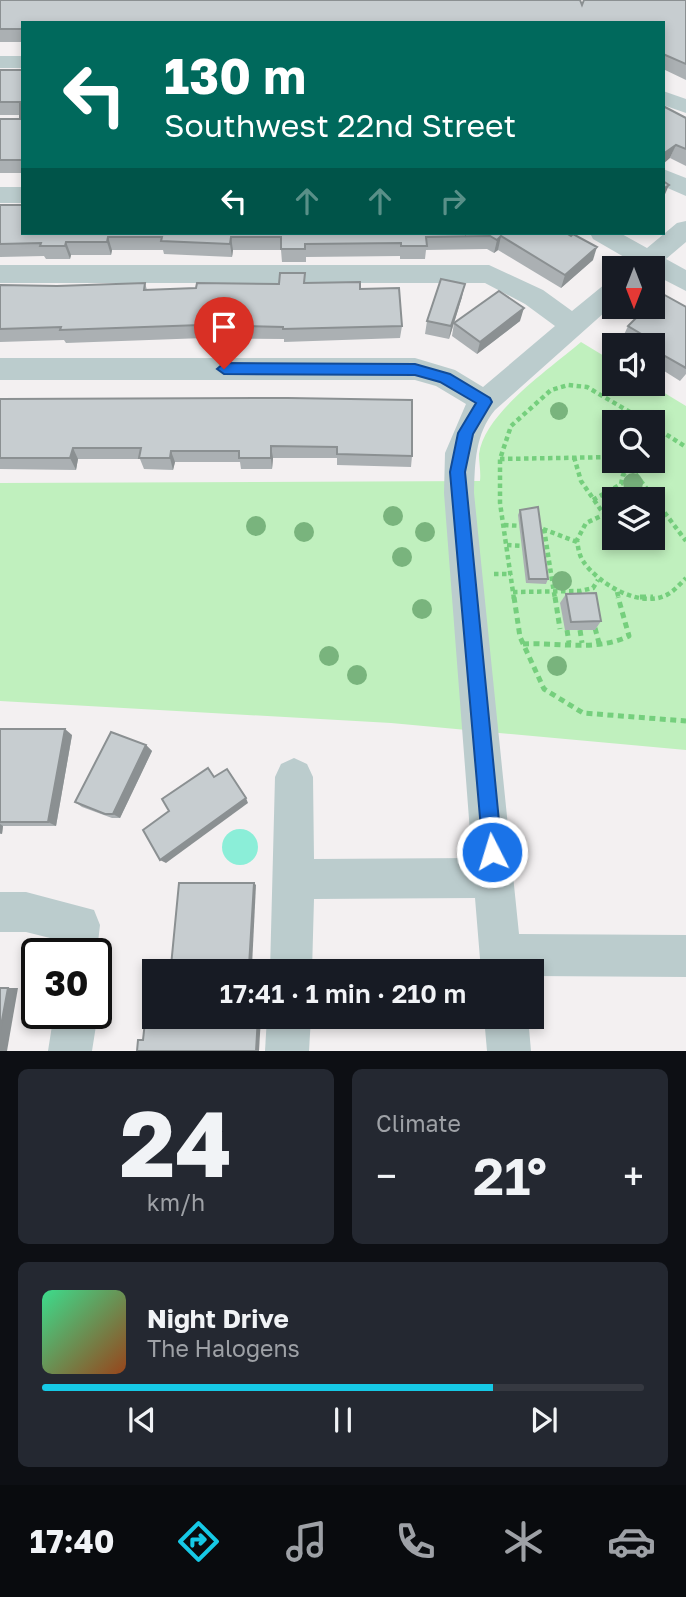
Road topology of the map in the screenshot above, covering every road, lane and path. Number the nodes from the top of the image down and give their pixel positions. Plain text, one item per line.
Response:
1 (0, 62) edge
2 (21, 62) edge
3 (665, 98) edge
4 (686, 107) edge
5 (665, 177) edge
6 (686, 188) edge
7 (0, 195) edge
8 (21, 195) edge
9 (686, 229) edge
10 (605, 235) edge
11 (634, 256) edge
12 (654, 256) edge
13 (665, 273) edge
14 (0, 274) edge
15 (686, 282) edge
16 (602, 300) edge
17 (572, 325) junction
18 (0, 369) edge
19 (485, 402) junction
20 (628, 410) edge
21 (665, 434) edge
22 (686, 447) edge
23 (574, 457) junction
24 (602, 457) edge
25 (500, 459) junction
26 (625, 473) edge
27 (635, 473) edge
28 (593, 499) junction
29 (602, 512) edge
30 (602, 513) edge
31 (665, 518) edge
32 (670, 521) junction
33 (504, 525) junction
34 (544, 529) junction
35 (685, 541) edge
36 (578, 542) junction
37 (506, 545) junction
38 (547, 546) junction
39 (686, 578) edge
40 (597, 580) junction
41 (586, 590) junction
42 (554, 591) junction
43 (574, 591) junction
44 (513, 592) junction
45 (617, 592) junction
46 (575, 602) edge
47 (588, 602) edge
48 (595, 628) edge
49 (560, 629) dead end
50 (567, 630) edge
51 (580, 630) edge
52 (569, 643) junction
53 (582, 643) junction
54 (599, 643) junction
55 (523, 644) junction
56 (686, 722) edge
57 (293, 777) dead end
58 (495, 878) junction
59 (294, 879) junction
60 (0, 912) edge
61 (75, 938) edge
62 (686, 957) edge
63 (291, 959) edge
64 (501, 959) edge
65 (544, 962) edge
66 (74, 1029) edge
67 (288, 1029) edge
68 (507, 1029) edge
69 (71, 1051) edge
70 (287, 1051) edge
71 (509, 1051) edge

1 - 2 street
3 - 4 street
5 - 6 street
7 - 8 street
9 - 12 street
10 - 11 street
13 - 15 street
14 - 17 street
16 - 17 street
17 - 19 street
18 - 19 street
19 - 58 street
20 - 25 path
21 - 22 path
23 - 24 path
23 - 25 path
23 - 28 path
25 - 33 path
26 - 28 path
27 - 32 path
28 - 29 path
30 - 36 path
31 - 32 path
32 - 35 path
33 - 34 path
33 - 37 path
34 - 36 path
34 - 38 path
36 - 40 path
37 - 38 path
37 - 44 path
38 - 42 path
39 - 45 path
40 - 41 path
40 - 45 path
41 - 43 path
41 - 47 path
42 - 43 path
42 - 44 path
42 - 49 path
43 - 46 path
44 - 55 path
45 - 54 path
48 - 54 path
50 - 52 path
51 - 53 path
52 - 53 path
52 - 55 path
53 - 54 path
55 - 56 path
57 - 59 street
58 - 59 street
58 - 64 street
59 - 63 street
60 - 61 street
62 - 65 street
66 - 69 street
67 - 70 street
68 - 71 street

